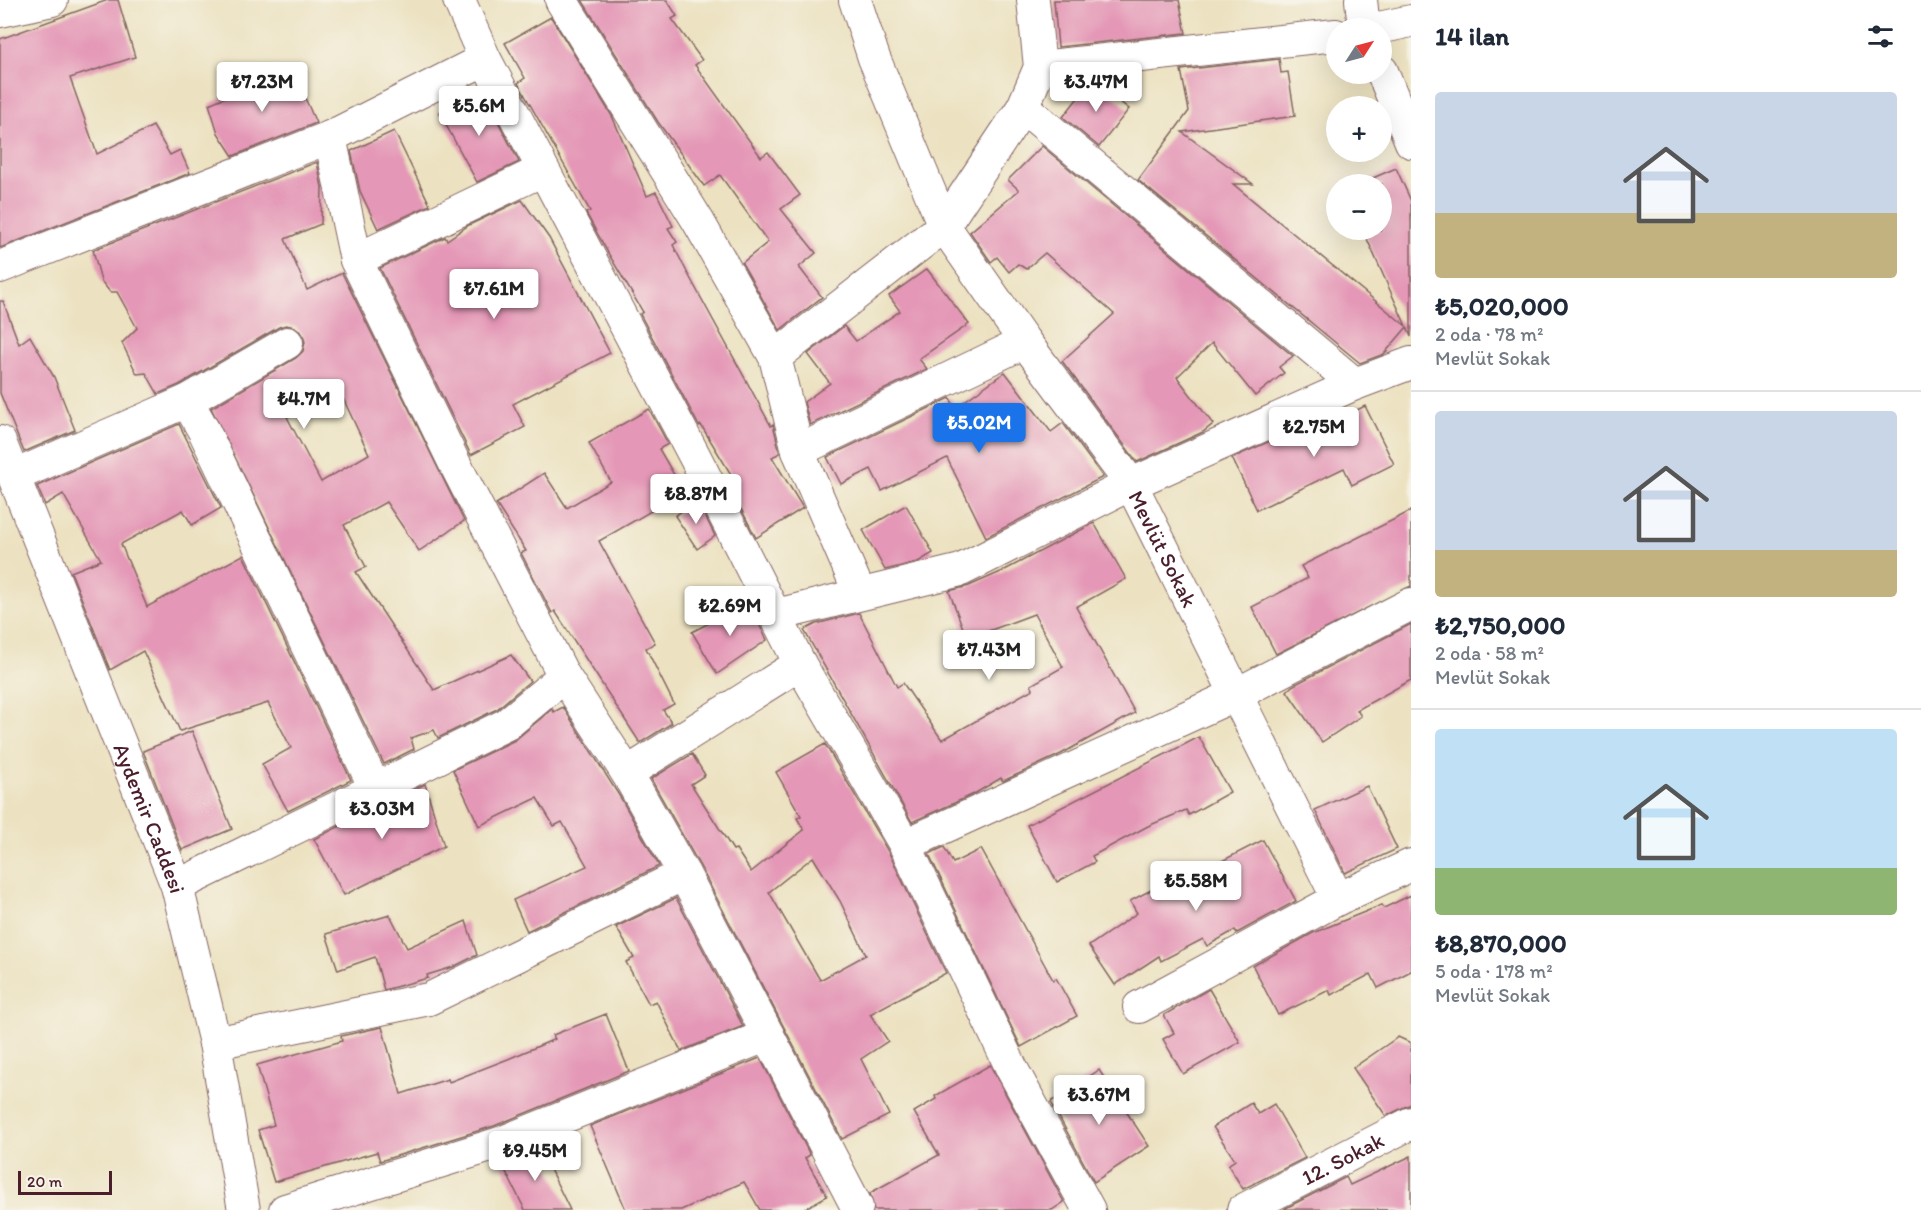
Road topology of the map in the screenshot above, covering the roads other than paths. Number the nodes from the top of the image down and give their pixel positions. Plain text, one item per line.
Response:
1 (52, 0) edge
2 (459, 0) edge
3 (561, 0) edge
4 (855, 0) edge
5 (1033, 0) edge
6 (1361, 0) edge
7 (0, 10) edge
8 (1363, 18) edge
9 (1411, 21) edge
10 (1392, 25) edge
11 (1326, 36) edge
12 (485, 59) junction
13 (1040, 68) junction
14 (1387, 84) edge
15 (1023, 107) junction
16 (330, 137) junction
17 (1411, 142) edge
18 (543, 171) junction
19 (944, 226) junction
20 (356, 260) junction
21 (0, 267) edge
22 (1025, 342) junction
23 (287, 343) dead end
24 (775, 357) junction
25 (1411, 363) edge
26 (1354, 384) junction
27 (187, 401) junction
28 (0, 442) edge
29 (798, 451) junction
30 (14, 476) junction
31 (1131, 484) junction
32 (860, 594) junction
33 (1411, 603) edge
34 (776, 615) junction
35 (800, 664) junction
36 (564, 676) junction
37 (1235, 695) junction
38 (627, 773) junction
39 (376, 790) junction
40 (905, 845) junction
41 (1411, 865) edge
42 (684, 874) junction
43 (177, 886) junction
44 (1338, 899) junction
45 (1139, 1007) dead end
46 (768, 1035) junction
47 (215, 1043) junction
48 (1411, 1123) edge
49 (855, 1209) edge
50 (244, 1210) edge
51 (285, 1210) edge
52 (1089, 1210) edge
53 (1243, 1210) edge

1 - 7 street
2 - 12 street
3 - 24 street
4 - 19 street, Mevlüt Sokak
5 - 13 street
6 - 8 street
9 - 10 street
11 - 13 street
12 - 16 street
12 - 18 street
13 - 15 street
14 - 17 street
15 - 19 street
15 - 26 street
16 - 20 street
16 - 21 street
18 - 20 street
18 - 34 street
19 - 22 street, Mevlüt Sokak
19 - 24 street
20 - 36 street
22 - 29 street
22 - 31 street, Mevlüt Sokak
23 - 27 street
24 - 29 street
25 - 26 street
26 - 31 street
27 - 30 street
27 - 39 street
28 - 30 street, Aydemir Caddesi
29 - 32 street
30 - 43 street, Aydemir Caddesi
31 - 32 street
31 - 37 street, Mevlüt Sokak
32 - 34 street
33 - 37 street
34 - 35 street
35 - 38 street
35 - 40 street
36 - 38 street
36 - 39 street
37 - 40 street
37 - 44 street, Mevlüt Sokak
38 - 42 street
39 - 43 street
40 - 52 street
41 - 44 street
42 - 46 street
42 - 47 street
43 - 47 street, Aydemir Caddesi
44 - 45 street
46 - 49 street
46 - 51 street
47 - 50 street, Aydemir Caddesi
48 - 53 street, 12. Sokak

